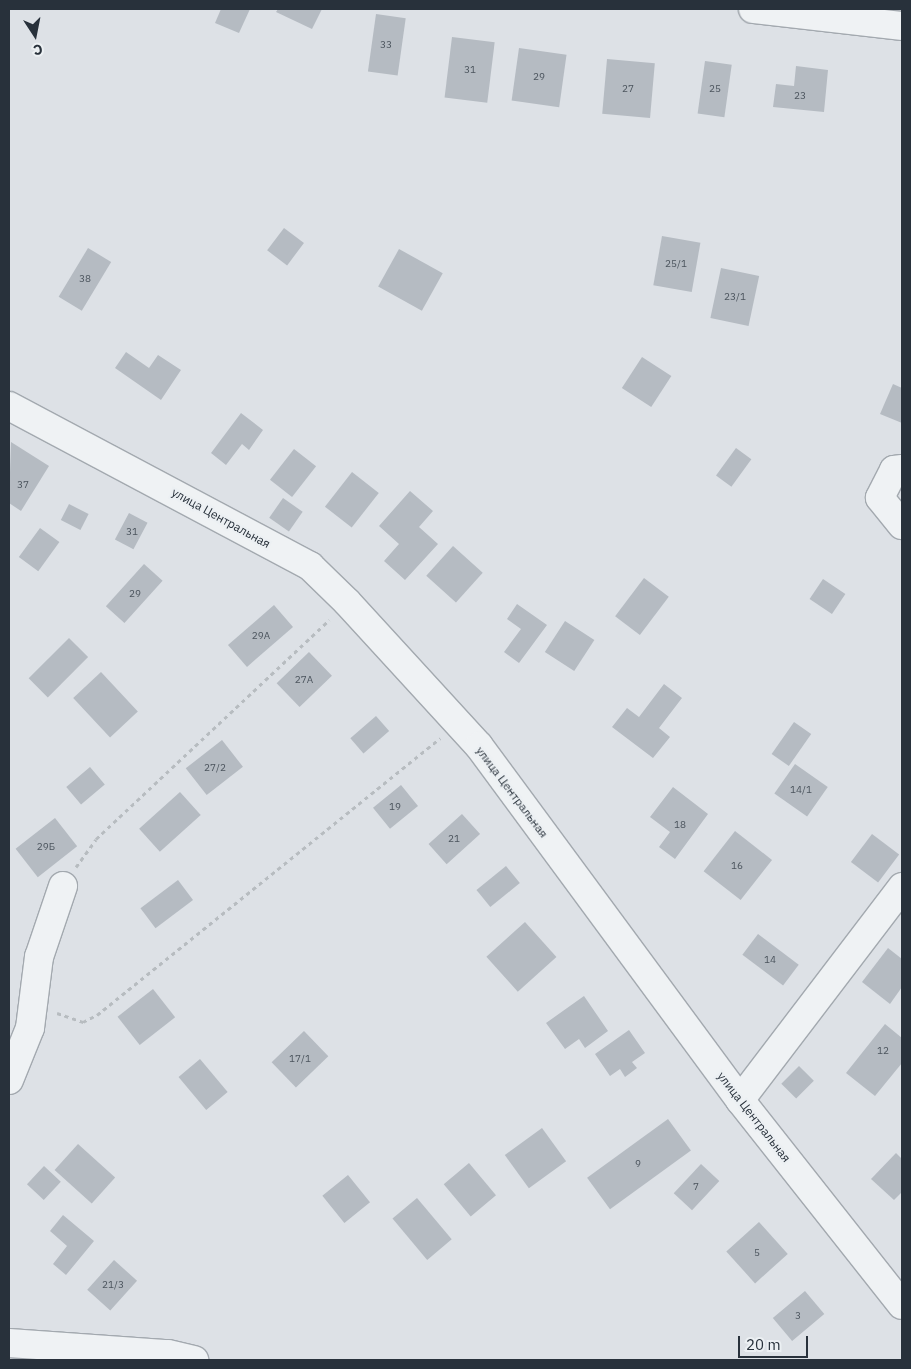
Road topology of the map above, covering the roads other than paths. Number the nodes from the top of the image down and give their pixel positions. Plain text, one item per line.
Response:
1 (753, 9) edge
2 (902, 26) edge
3 (9, 406) edge
4 (902, 470) edge
5 (902, 526) edge
6 (63, 886) road end
7 (902, 887) edge
8 (9, 1080) edge
9 (740, 1100) junction
10 (902, 1305) edge
11 (10, 1342) edge
12 (194, 1360) edge

1 - 2 street
3 - 9 street, улица Центральная
4 - 5 street
6 - 8 street
7 - 9 street
9 - 10 street, улица Центральная
11 - 12 street

